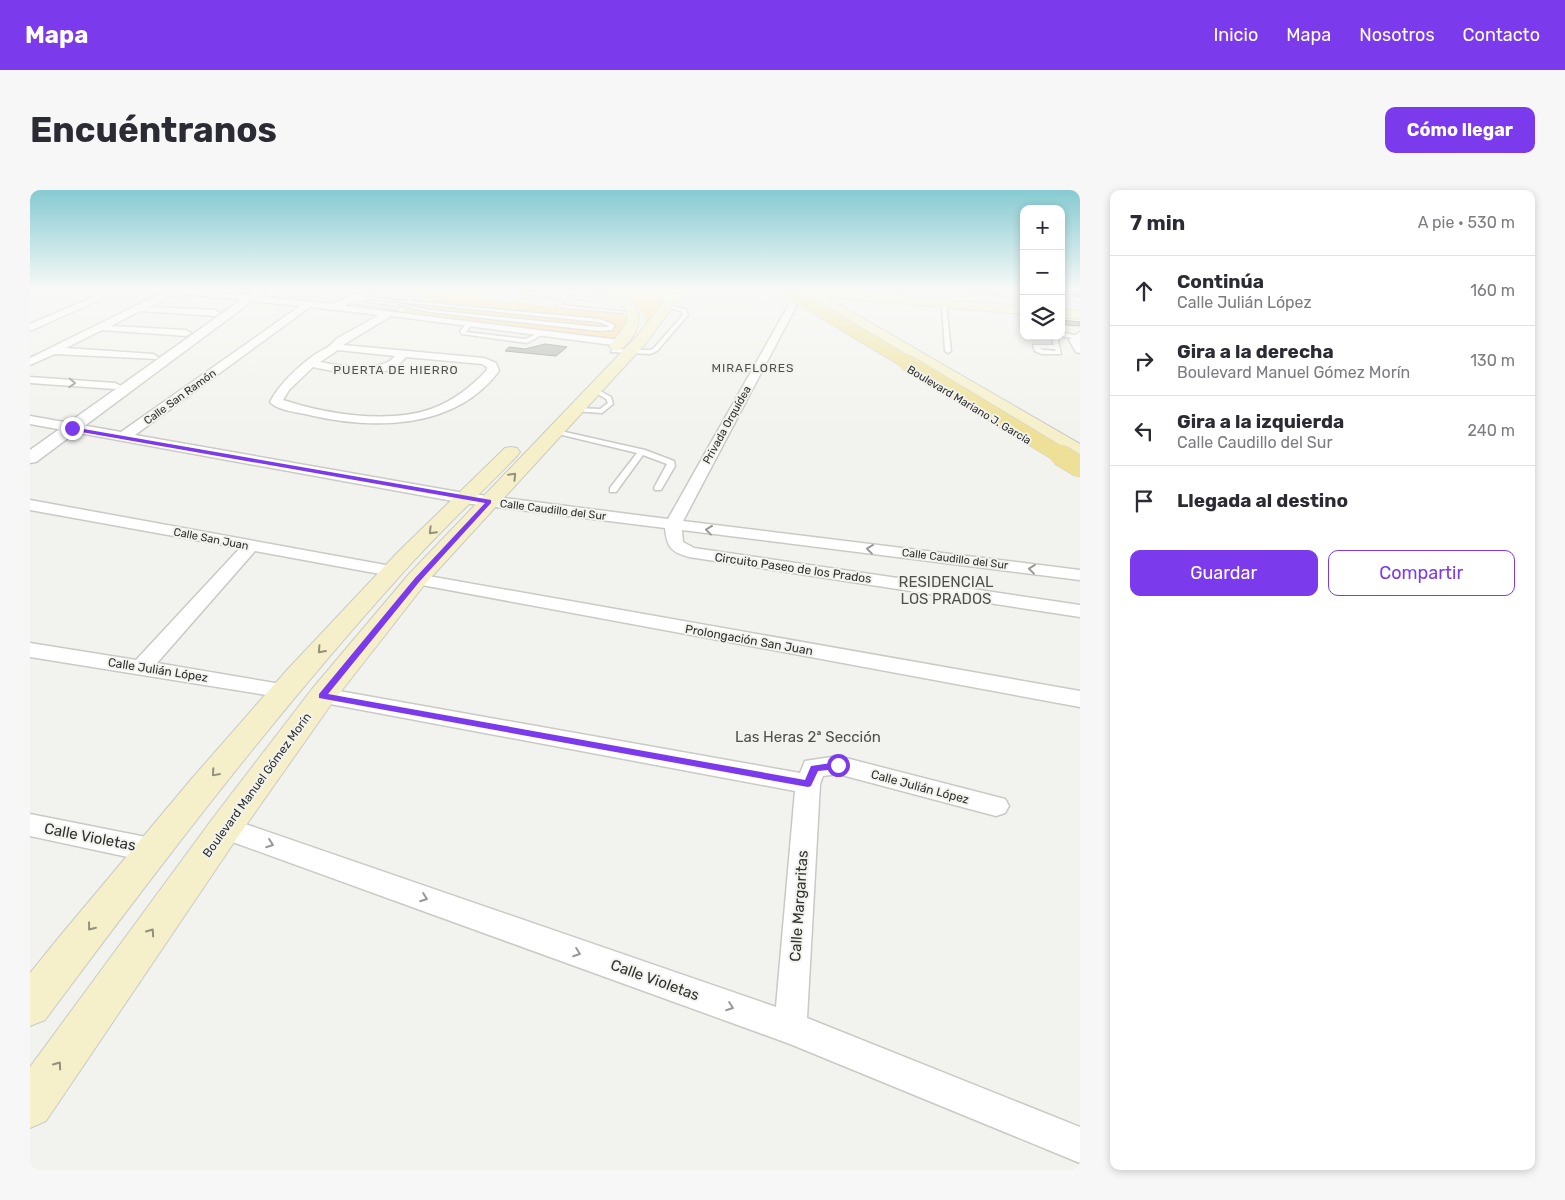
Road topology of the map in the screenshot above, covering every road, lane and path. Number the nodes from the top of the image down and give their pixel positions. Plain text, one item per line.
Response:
1 (85, 336) edge
2 (182, 336) edge
3 (191, 336) edge
4 (264, 336) edge
5 (347, 336) edge
6 (367, 336) edge
7 (620, 336) edge
8 (621, 336) edge
9 (775, 336) edge
10 (856, 336) edge
11 (869, 336) edge
12 (871, 336) edge
13 (884, 336) edge
14 (947, 336) edge
15 (1078, 336) edge
16 (1055, 340) edge
17 (336, 347) junction
18 (1057, 347) dead end
19 (361, 348) junction
20 (1080, 350) edge
21 (54, 351) junction
22 (948, 351) dead end
23 (403, 353) junction
24 (153, 357) junction
25 (30, 362) edge
26 (312, 364) junction
27 (30, 380) edge
28 (114, 386) junction
29 (30, 420) edge
30 (65, 427) junction
31 (556, 432) junction
32 (125, 436) junction
33 (30, 444) edge
34 (1080, 451) edge
35 (642, 452) junction
36 (1080, 455) edge
37 (30, 458) edge
38 (1080, 467) edge
39 (1080, 472) edge
40 (658, 488) dead end
41 (614, 490) dead end
42 (477, 500) junction
43 (30, 505) edge
44 (673, 525) junction
45 (251, 546) junction
46 (391, 572) junction
47 (1080, 574) edge
48 (417, 579) junction
49 (1080, 611) edge
50 (30, 650) edge
51 (142, 667) junction
52 (285, 691) junction
53 (322, 696) junction
54 (1080, 699) edge
55 (808, 784) junction
56 (996, 806) dead end
57 (30, 825) edge
58 (224, 828) junction
59 (151, 850) junction
60 (30, 1006) edge
61 (790, 1028) junction
62 (30, 1105) edge
63 (1080, 1145) edge

1 - 21 street
2 - 24 street
3 - 30 street
4 - 32 street, Calle San Ramón
5 - 17 street
6 - 19 street
7 - 42 main road, Boulevard Manuel Gómez Morín
8 - 31 main road, Boulevard Manuel Gómez Morín
9 - 44 street, Privada Orquídea
10 - 39 main road, Boulevard Mariano J. García
11 - 38 main road, bridge
12 - 36 main road
13 - 34 main road, Boulevard Mariano J. García
14 - 22 lane
15 - 20 street
16 - 18 lane
17 - 19 street
17 - 26 street
19 - 23 street
21 - 24 street
21 - 25 street
23 - 26 street
23 - 26 street
24 - 28 street
27 -> 28 street
28 - 30 street
29 - 30 street, Calle Caudillo del Sur
30 - 32 street, Calle Caudillo del Sur
30 - 33 street
30 - 37 street
31 - 35 lane
42 -> 31 main road, Boulevard Manuel Gómez Morín
32 - 42 street, Calle Caudillo del Sur
35 - 40 lane
35 - 41 lane
42 - 44 street, Calle Caudillo del Sur
42 -> 46 main road, Boulevard Manuel Gómez Morín
42 - 48 main road, Boulevard Manuel Gómez Morín
43 - 45 street, Calle San Juan
47 -> 44 street, Calle Caudillo del Sur
44 - 49 street, Circuito Paseo de los Prados
45 - 46 street, Calle San Juan
45 - 51 street
46 -> 52 main road, Boulevard Manuel Gómez Morín
48 - 53 main road, Boulevard Manuel Gómez Morín
48 - 54 street, Prolongación San Juan
50 - 51 street, Calle Julián López
51 - 52 street, Calle Julián López
52 -> 59 main road, Boulevard Manuel Gómez Morín
53 - 55 street
53 - 58 main road, Boulevard Manuel Gómez Morín
55 - 56 street, Calle Julián López
55 - 61 street, Calle Margaritas
57 - 59 street, Calle Violetas
58 -> 61 street, Calle Violetas
62 -> 58 main road, Boulevard Manuel Gómez Morín
59 -> 60 main road, Boulevard Manuel Gómez Morín
61 - 63 street, Calle Violetas

